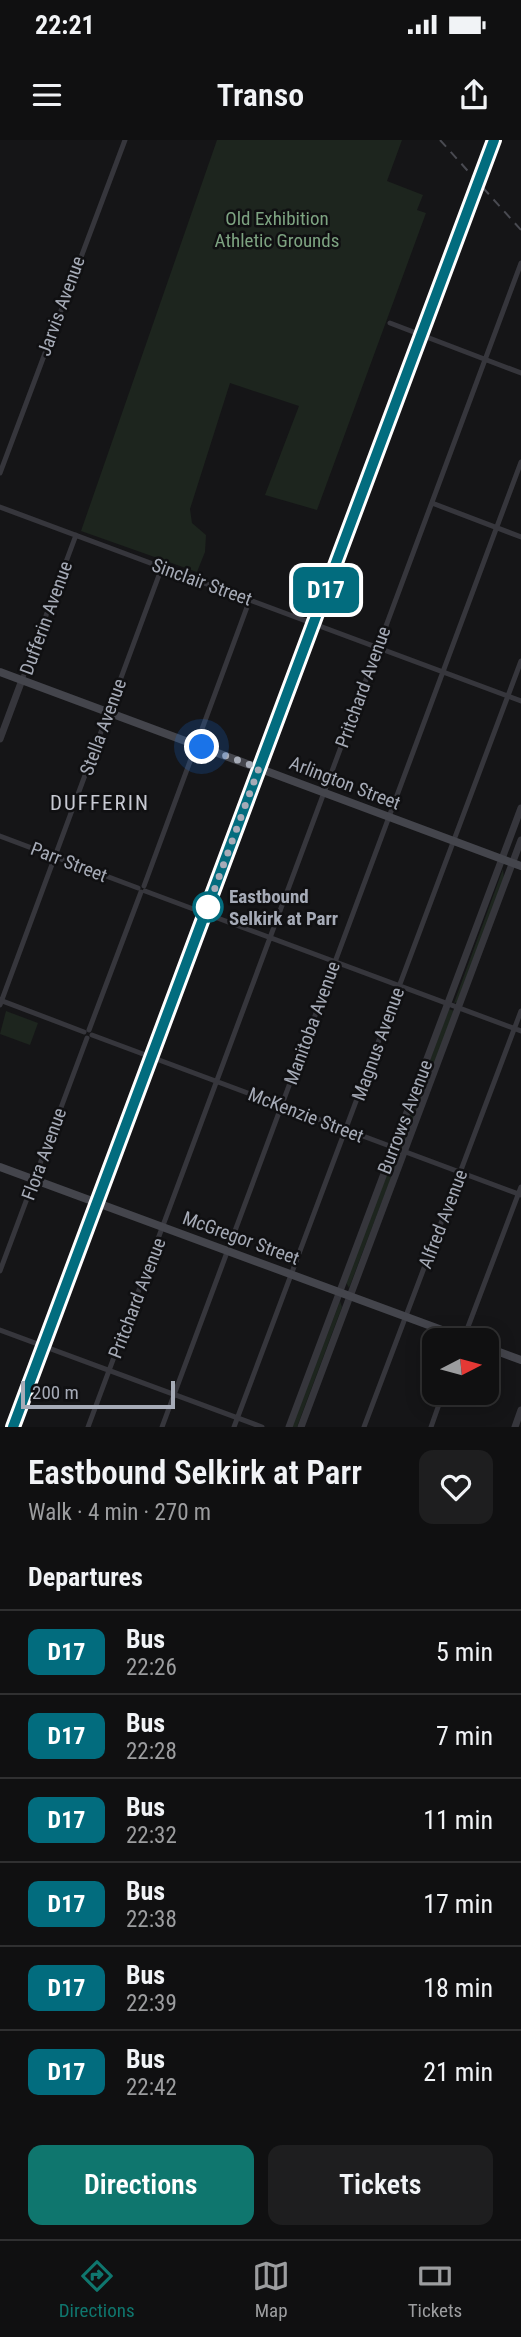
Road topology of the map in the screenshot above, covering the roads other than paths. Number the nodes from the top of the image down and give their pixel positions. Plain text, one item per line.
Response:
1 (125, 140) edge
2 (494, 140) edge
3 (521, 263) edge
4 (390, 323) dead end
5 (422, 335) junction
6 (486, 359) junction
7 (521, 373) edge
8 (521, 462) edge
9 (0, 473) edge
10 (432, 503) junction
11 (0, 508) edge
12 (496, 528) junction
13 (76, 535) junction
14 (521, 537) edge
15 (162, 567) junction
16 (250, 599) junction
17 (314, 624) junction
18 (378, 648) junction
19 (521, 661) edge
20 (443, 672) junction
21 (4, 673) edge
22 (22, 680) junction
23 (508, 696) junction
24 (521, 701) edge
25 (109, 712) junction
26 (0, 739) edge
27 (195, 745) junction
28 (259, 768) junction
29 (325, 793) junction
30 (521, 808) edge
31 (389, 817) junction
32 (0, 836) edge
33 (453, 841) junction
34 (521, 841) edge
35 (55, 857) junction
36 (502, 859) junction
37 (517, 865) edge
38 (142, 889) junction
39 (206, 913) junction
40 (271, 936) junction
41 (335, 962) junction
42 (400, 986) junction
43 (1, 1002) edge
44 (448, 1004) junction
45 (459, 1008) junction
46 (521, 1011) edge
47 (518, 1030) edge
48 (88, 1034) junction
49 (152, 1058) junction
50 (217, 1082) junction
51 (281, 1106) junction
52 (346, 1130) junction
53 (394, 1148) junction
54 (404, 1152) junction
55 (0, 1167) edge
56 (460, 1173) junction
57 (34, 1179) junction
58 (521, 1187) edge
59 (520, 1195) edge
60 (98, 1201) junction
61 (164, 1226) junction
62 (228, 1250) junction
63 (0, 1271) edge
64 (292, 1274) junction
65 (339, 1291) junction
66 (350, 1296) junction
67 (406, 1316) junction
68 (436, 1328) edge
69 (470, 1328) edge
70 (0, 1330) edge
71 (43, 1346) junction
72 (499, 1352) edge
73 (521, 1360) edge
74 (110, 1370) junction
75 (174, 1395) junction
76 (439, 1405) edge
77 (521, 1410) edge
78 (237, 1418) junction
79 (13, 1427) edge
80 (88, 1427) edge
81 (162, 1427) edge
82 (234, 1427) edge
83 (262, 1427) edge
84 (289, 1427) edge
85 (301, 1427) edge
86 (364, 1427) edge
87 (431, 1427) edge
88 (515, 1427) edge

1 - 9 street, Jarvis Avenue
2 - 5 main road
3 - 6 street, Pritchard Avenue
4 - 5 street
5 - 6 street
5 - 17 main road
6 - 7 street
6 - 10 street, Pritchard Avenue
8 - 12 street, Manitoba Avenue
10 - 12 street
10 - 18 street, Pritchard Avenue
11 - 13 street, Sinclair Street
12 - 14 street
12 - 20 street, Manitoba Avenue
13 - 15 street, Sinclair Street
13 - 22 street, Dufferin Avenue
15 - 16 street, Sinclair Street
15 - 25 street, Stella Avenue
16 - 17 street, Sinclair Street
16 - 27 street, Flora Avenue
17 - 18 street, Sinclair Street
17 - 28 main road
18 - 20 street, Sinclair Street
18 - 29 street, Pritchard Avenue
19 - 23 street, Magnus Avenue
20 - 23 street, Sinclair Street
20 - 31 street, Manitoba Avenue
21 - 22 main road, Arlington Street
22 - 25 main road, Arlington Street
22 - 26 street, Dufferin Avenue
23 - 24 street, Sinclair Street
23 - 33 street, Magnus Avenue
25 - 27 main road, Arlington Street
25 - 35 street, Stella Avenue
27 - 28 main road, Arlington Street
27 - 38 street, Flora Avenue
28 - 29 main road, Arlington Street
28 - 39 main road
29 - 31 main road, Arlington Street
29 - 40 street, Pritchard Avenue
30 - 36 street, Burrows Avenue
31 - 33 main road, Arlington Street
31 - 41 street, Manitoba Avenue
32 - 35 street, Parr Street
33 - 36 main road, Arlington Street
33 - 42 street, Magnus Avenue
34 - 37 street, Burrows Avenue
35 - 38 street, Parr Street
35 - 43 street, Stella Avenue
36 - 37 main road, Arlington Street
36 - 44 street, Burrows Avenue
37 - 45 street, Burrows Avenue
38 - 39 street, Parr Street
38 - 48 street, Flora Avenue
39 - 40 street, Parr Street
39 - 49 main road
40 - 41 street, Parr Street
40 - 50 street, Pritchard Avenue
41 - 42 street, Parr Street
41 - 51 street, Manitoba Avenue
42 - 44 street, Parr Street
42 - 52 street, Magnus Avenue
43 - 48 street, McKenzie Street
44 - 45 street, Parr Street
44 - 53 street, Burrows Avenue
45 - 47 street, Parr Street
45 - 54 street, Burrows Avenue
46 - 47 street, Alfred Avenue
47 - 56 street, Alfred Avenue
48 - 49 street, McKenzie Street
48 - 57 street, Flora Avenue
49 - 50 street, McKenzie Street
49 - 60 main road
50 - 51 street, McKenzie Street
50 - 61 street, Pritchard Avenue
51 - 52 street, McKenzie Street
51 - 62 street, Manitoba Avenue
52 - 53 street, McKenzie Street
52 - 64 street, Magnus Avenue
53 - 54 street, McKenzie Street
53 - 65 street, Burrows Avenue
54 - 56 street, McKenzie Street
54 - 66 street, Burrows Avenue
55 - 57 main road, McGregor Street
56 - 59 street, McKenzie Street
56 - 67 street, Alfred Avenue
57 - 60 main road, McGregor Street
57 - 63 street, Flora Avenue
58 - 59 street
59 - 69 street
60 - 61 main road, McGregor Street
60 - 71 main road
61 - 62 main road, McGregor Street
61 - 74 street, Pritchard Avenue
62 - 64 main road, McGregor Street
62 - 75 street, Manitoba Avenue
64 - 65 main road, McGregor Street
64 - 78 street, Magnus Avenue
65 - 66 main road, McGregor Street
65 - 84 street, Burrows Avenue
66 - 67 main road, McGregor Street
66 - 85 street, Burrows Avenue
67 - 68 main road, McGregor Street
67 - 86 street, Alfred Avenue
70 - 71 street
71 - 74 street
71 - 79 main road
72 - 73 main road
74 - 75 street
74 - 80 street, Pritchard Avenue
75 - 78 street
75 - 81 street, Manitoba Avenue
76 - 87 street
77 - 88 street
78 - 82 street, Magnus Avenue
78 - 83 street

